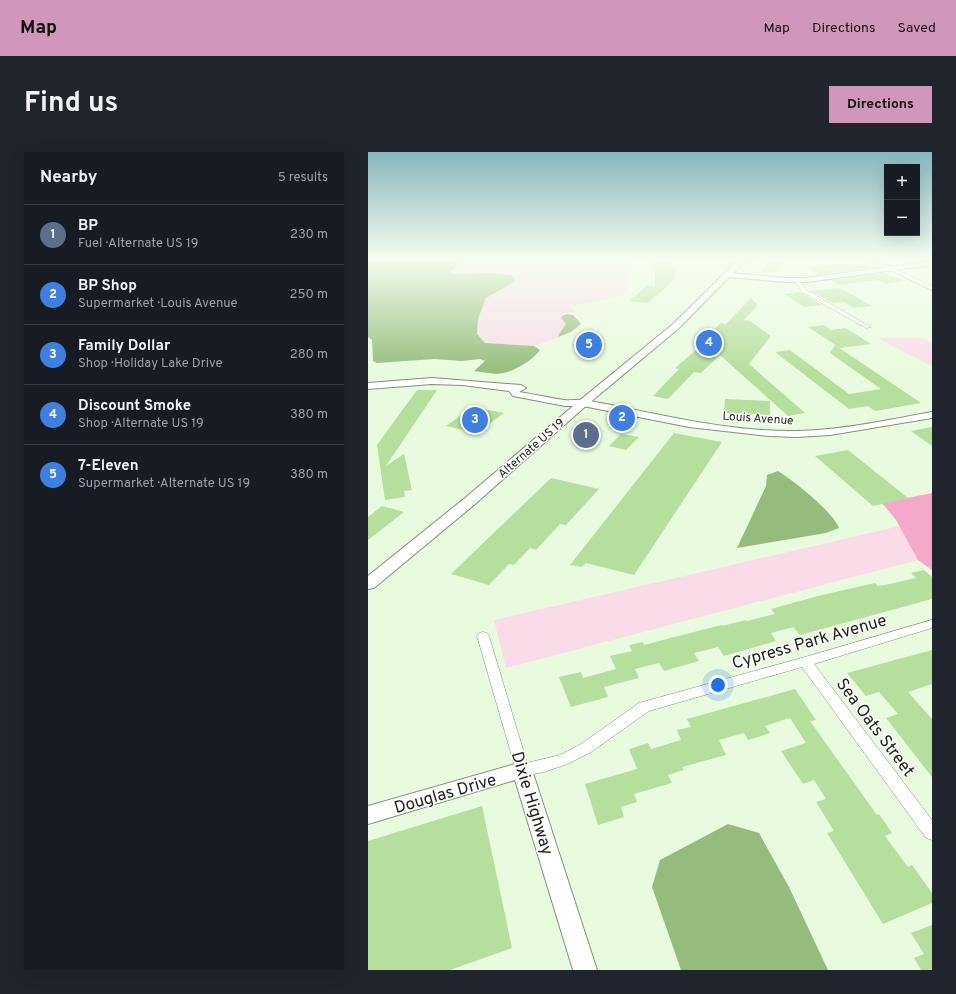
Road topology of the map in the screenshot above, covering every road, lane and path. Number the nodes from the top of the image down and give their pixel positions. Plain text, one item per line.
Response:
1 (705, 297) edge
2 (815, 297) edge
3 (868, 327) dead end
4 (368, 386) edge
5 (583, 403) junction
6 (932, 415) edge
7 (368, 584) edge
8 (932, 624) edge
9 (483, 636) dead end
10 (806, 662) junction
11 (522, 770) junction
12 (368, 815) edge
13 (932, 833) edge
14 (586, 970) edge

1 - 5 main road, Alternate US 19
2 - 3 street
4 - 5 street, Louis Avenue
5 - 6 street, Louis Avenue
5 - 7 main road, Alternate US 19
8 - 10 street, Cypress Park Avenue
9 - 11 street, Dixie Highway
10 - 11 street, Cypress Park Avenue
10 - 13 street, Sea Oats Street
11 - 12 street, Douglas Drive
11 - 14 street, Dixie Highway

